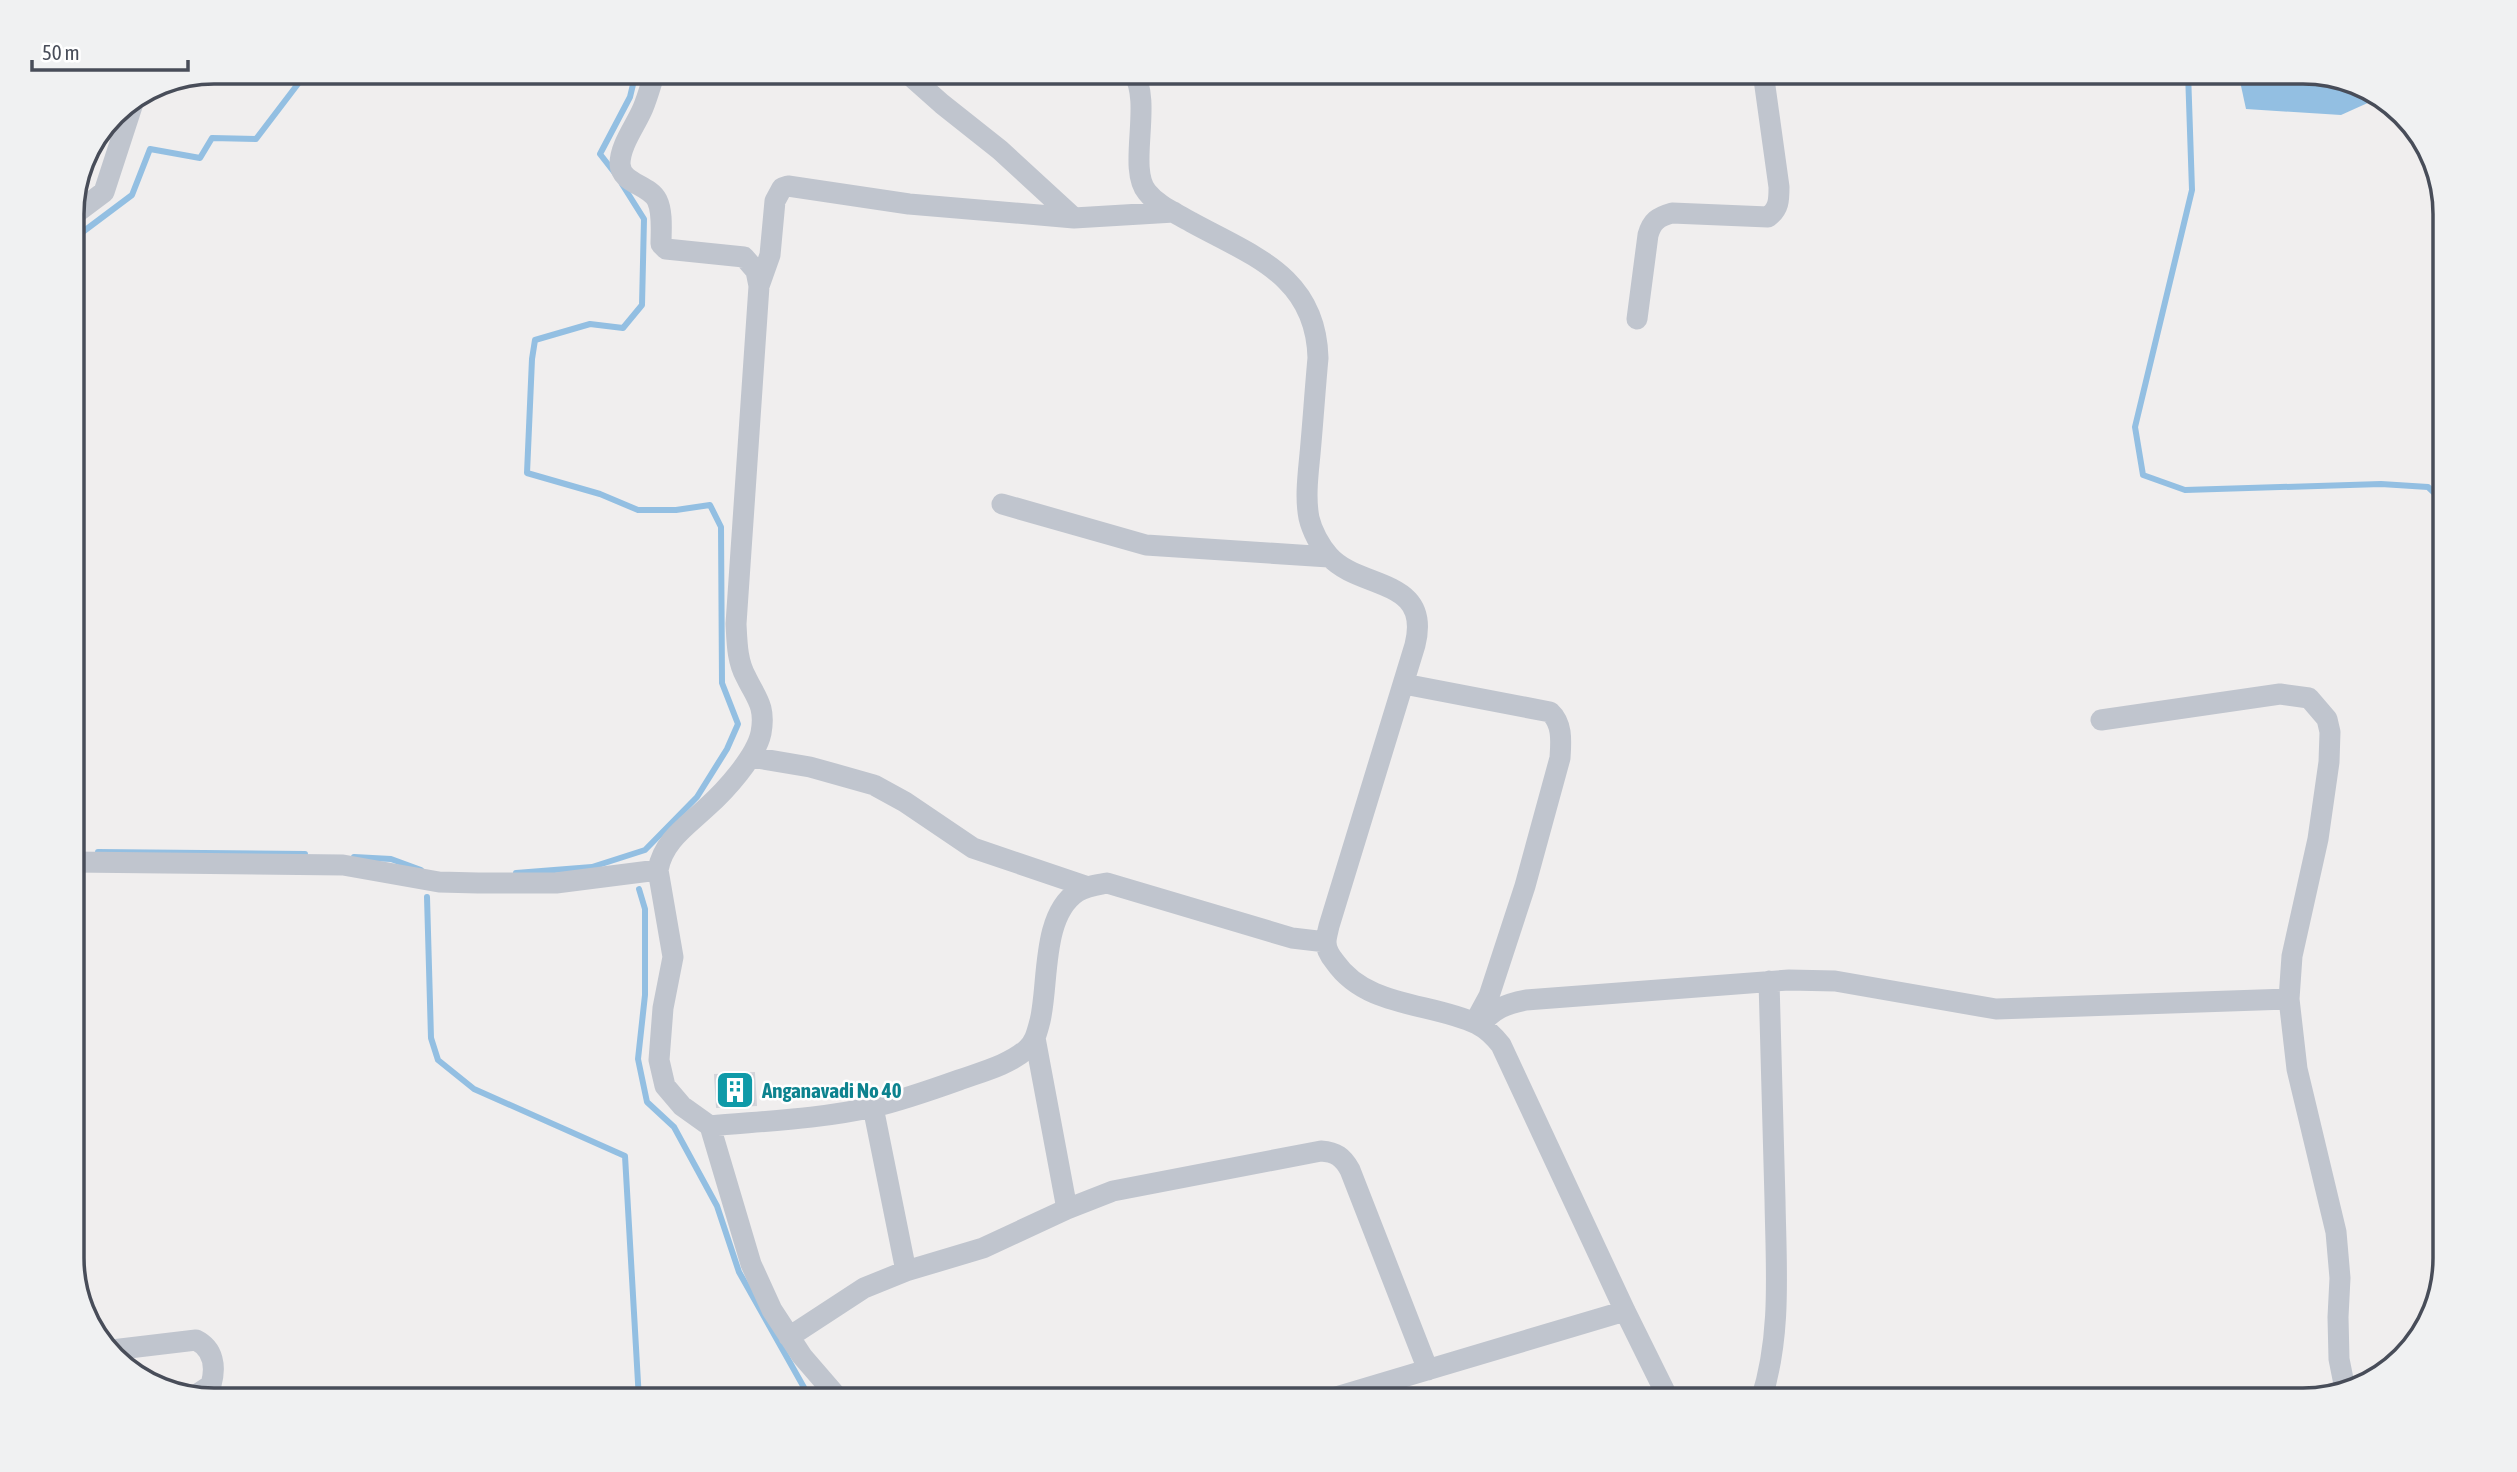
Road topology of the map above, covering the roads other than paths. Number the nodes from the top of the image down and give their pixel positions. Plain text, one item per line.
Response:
1 (651, 84) edge
2 (920, 84) edge
3 (1139, 84) edge
4 (1765, 84) edge
5 (129, 115) edge
6 (84, 207) edge
7 (1174, 212) junction
8 (1074, 218) junction
9 (759, 286) junction
10 (1637, 319) dead end
11 (1002, 504) dead end
12 (1329, 557) junction
13 (1404, 684) junction
14 (2101, 720) dead end
15 (751, 757) junction
16 (84, 862) edge
17 (658, 870) junction
18 (1088, 887) junction
19 (1326, 942) junction
20 (1769, 981) junction
21 (2288, 999) junction
22 (1477, 1024) junction
23 (1035, 1038) junction
24 (873, 1107) junction
25 (710, 1126) junction
26 (1067, 1209) junction
27 (906, 1270) junction
28 (1625, 1311) junction
29 (789, 1337) junction
30 (121, 1349) edge
31 (1428, 1370) junction
32 (2343, 1382) edge
33 (207, 1388) edge
34 (830, 1388) edge
35 (1367, 1388) edge
36 (1664, 1388) edge
37 (1765, 1388) edge

1 - 9 street
2 - 8 street
3 - 7 street
4 - 10 street
5 - 6 street
7 - 8 street
7 - 12 street
8 - 9 street
9 - 15 street
11 - 12 street
12 - 13 street
13 - 19 street
13 - 22 street
14 - 21 street
15 - 17 street
15 - 18 street
16 - 17 street
17 - 25 street
18 - 19 street
18 - 23 street
19 - 22 street
20 - 21 street
20 - 22 street
20 - 37 street
21 - 32 street
22 - 28 street
23 - 24 street
23 - 26 street
24 - 25 street
24 - 27 street
25 - 29 street
26 - 27 street
26 - 31 street
27 - 29 street
28 - 31 street
28 - 36 street
29 - 34 street
30 - 33 street
31 - 35 street

